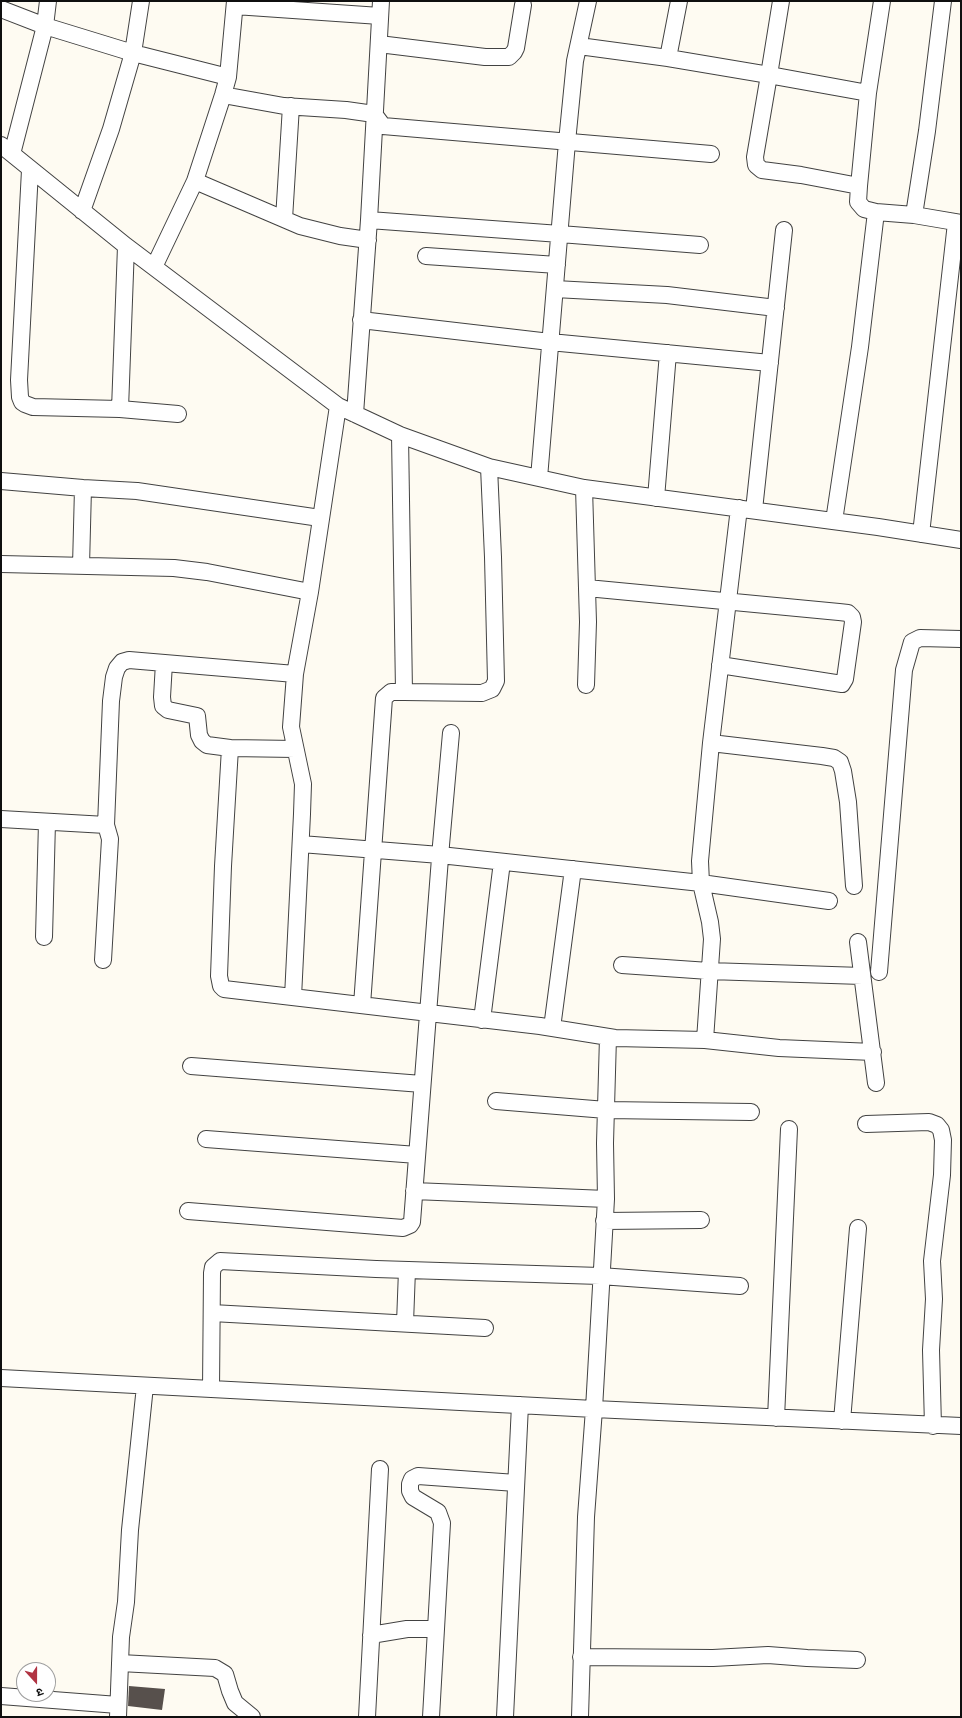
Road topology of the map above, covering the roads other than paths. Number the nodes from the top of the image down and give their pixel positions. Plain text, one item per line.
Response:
1 (48, 1) edge
2 (141, 1) edge
3 (588, 1) edge
4 (679, 1) edge
5 (781, 1) edge
6 (943, 1) edge
7 (877, 2) edge
8 (235, 3) edge
9 (523, 5) dead end
10 (1, 9) edge
11 (381, 9) edge
12 (45, 26) junction
13 (378, 44) junction
14 (579, 46) junction
15 (133, 53) junction
16 (668, 58) junction
17 (769, 75) junction
18 (228, 77) junction
19 (868, 93) junction
20 (223, 95) junction
21 (290, 106) junction
22 (374, 114) junction
23 (566, 142) junction
24 (7, 149) edge
25 (711, 154) dead end
26 (30, 170) junction
27 (195, 181) junction
28 (859, 186) junction
29 (82, 211) junction
30 (876, 212) junction
31 (914, 215) junction
32 (284, 219) junction
33 (369, 220) junction
34 (959, 223) edge
35 (784, 230) dead end
36 (560, 234) junction
37 (368, 240) junction
38 (700, 245) dead end
39 (126, 246) junction
40 (426, 256) dead end
41 (557, 265) junction
42 (154, 267) junction
43 (555, 289) junction
44 (776, 308) junction
45 (361, 320) junction
46 (550, 342) junction
47 (668, 353) junction
48 (770, 363) junction
49 (338, 406) junction
50 (120, 409) junction
51 (178, 414) dead end
52 (354, 414) junction
53 (400, 435) junction
54 (489, 467) junction
55 (539, 478) junction
56 (1, 481) edge
57 (83, 488) junction
58 (584, 488) junction
59 (656, 498) junction
60 (746, 509) junction
61 (320, 518) junction
62 (834, 521) junction
63 (921, 534) junction
64 (961, 540) edge
65 (1, 564) edge
66 (81, 566) junction
67 (587, 588) junction
68 (310, 592) junction
69 (728, 602) junction
70 (961, 639) edge
71 (164, 663) junction
72 (720, 666) junction
73 (295, 674) junction
74 (586, 685) dead end
75 (404, 692) junction
76 (451, 733) dead end
77 (711, 743) junction
78 (230, 748) junction
79 (295, 749) junction
80 (1, 820) edge
81 (47, 822) junction
82 (106, 825) junction
83 (301, 844) junction
84 (374, 850) junction
85 (440, 855) junction
86 (502, 862) junction
87 (573, 869) junction
88 (701, 882) junction
89 (854, 886) dead end
90 (829, 900) dead end
91 (44, 937) dead end
92 (858, 942) dead end
93 (103, 960) dead end
94 (622, 965) dead end
95 (709, 971) junction
96 (879, 972) dead end
97 (862, 976) junction
98 (293, 997) junction
99 (362, 1005) junction
100 (427, 1013) junction
101 (482, 1020) junction
102 (552, 1028) junction
103 (608, 1037) junction
104 (705, 1040) junction
105 (873, 1052) junction
106 (191, 1066) dead end
107 (422, 1084) junction
108 (876, 1084) dead end
109 (496, 1101) dead end
110 (606, 1110) junction
111 (750, 1112) dead end
112 (866, 1124) dead end
113 (789, 1129) dead end
114 (206, 1139) dead end
115 (417, 1155) junction
116 (414, 1191) junction
117 (606, 1199) junction
118 (188, 1211) dead end
119 (702, 1220) dead end
120 (604, 1221) junction
121 (858, 1228) dead end
122 (407, 1270) junction
123 (600, 1276) junction
124 (740, 1286) dead end
125 (212, 1314) junction
126 (405, 1324) junction
127 (485, 1328) dead end
128 (1, 1378) edge
129 (145, 1386) junction
130 (211, 1389) junction
131 (520, 1405) junction
132 (594, 1409) junction
133 (776, 1418) junction
134 (842, 1421) junction
135 (933, 1426) junction
136 (961, 1426) edge
137 (380, 1469) dead end
138 (516, 1483) junction
139 (436, 1629) junction
140 (371, 1635) junction
141 (582, 1657) junction
142 (857, 1660) dead end
143 (120, 1664) junction
144 (1, 1696) edge
145 (118, 1711) edge
146 (252, 1717) edge
147 (367, 1717) edge
148 (430, 1717) edge
149 (505, 1717) edge
150 (580, 1717) edge

1 - 12 street
2 - 15 street
3 - 14 street
4 - 16 street
5 - 17 street
6 - 31 street
7 - 19 street
8 - 11 street
8 - 18 street
9 - 13 street
10 - 12 street
11 - 13 street
12 - 15 street
12 - 24 street
13 - 22 street
14 - 16 street
14 - 23 street
15 - 18 street
15 - 29 street
16 - 17 street
17 - 19 street
17 - 28 street
18 - 20 street
19 - 28 street
20 - 21 street
20 - 27 street
21 - 22 street
21 - 32 street
22 - 23 street
22 - 33 street
23 - 25 street
23 - 36 street
24 - 26 street
26 - 29 street
26 - 50 street
27 - 32 street
27 - 42 street
28 - 30 street
29 - 39 street
30 - 31 street
30 - 62 street
31 - 34 street
32 - 37 street
33 - 36 street
33 - 37 street
34 - 63 street
35 - 44 street
36 - 38 street
36 - 41 street
37 - 45 street
39 - 42 street
39 - 50 street
40 - 41 street
41 - 43 street
42 - 49 street
43 - 44 street
43 - 46 street
44 - 48 street
45 - 46 street
45 - 52 street
46 - 47 street
46 - 55 street
47 - 48 street
47 - 59 street
48 - 60 street
49 - 52 street
49 - 61 street
50 - 51 street
52 - 53 street
53 - 54 street
53 - 75 street
54 - 55 street
54 - 75 street
55 - 58 street
56 - 57 street
57 - 61 street
57 - 66 street
58 - 59 street
58 - 67 street
59 - 60 street
60 - 62 street
60 - 69 street
61 - 68 street
62 - 63 street
63 - 64 street
65 - 66 street
66 - 68 street
67 - 69 street
67 - 74 street
68 - 73 street
69 - 72 street
69 - 72 street
70 - 96 street
71 - 73 street
71 - 78 street
71 - 82 street
72 - 77 street
73 - 79 street
75 - 84 street
76 - 85 street
77 - 88 street
77 - 89 street
78 - 79 street
78 - 98 street
79 - 83 street
80 - 81 street
81 - 82 street
81 - 91 street
82 - 93 street
83 - 84 street
83 - 98 street
84 - 85 street
84 - 99 street
85 - 86 street
85 - 100 street
86 - 87 street
86 - 101 street
87 - 88 street
87 - 102 street
88 - 90 street
88 - 95 street
92 - 97 street
94 - 95 street
95 - 97 street
95 - 104 street
97 - 105 street
98 - 99 street
99 - 100 street
100 - 101 street
100 - 107 street
101 - 102 street
102 - 103 street
103 - 104 street
103 - 110 street
104 - 105 street
105 - 108 street
106 - 107 street
107 - 115 street
109 - 110 street
110 - 111 street
110 - 117 street
112 - 135 street
113 - 133 street
114 - 115 street
115 - 116 street
116 - 117 street
116 - 118 street
117 - 120 street
119 - 120 street
120 - 123 street
121 - 134 street
122 - 123 street
122 - 125 street
122 - 126 street
123 - 124 street
123 - 132 street
125 - 126 street
125 - 130 street
126 - 127 street
128 - 129 street
129 - 130 street
129 - 143 street
130 - 131 street
131 - 132 street
131 - 138 street
132 - 133 street
132 - 141 street
133 - 134 street
134 - 135 street
135 - 136 street
137 - 140 street
138 - 139 street
138 - 149 street
139 - 140 street
139 - 148 street
140 - 147 street
141 - 142 street
141 - 150 street
143 - 145 street
143 - 146 street
144 - 145 street

